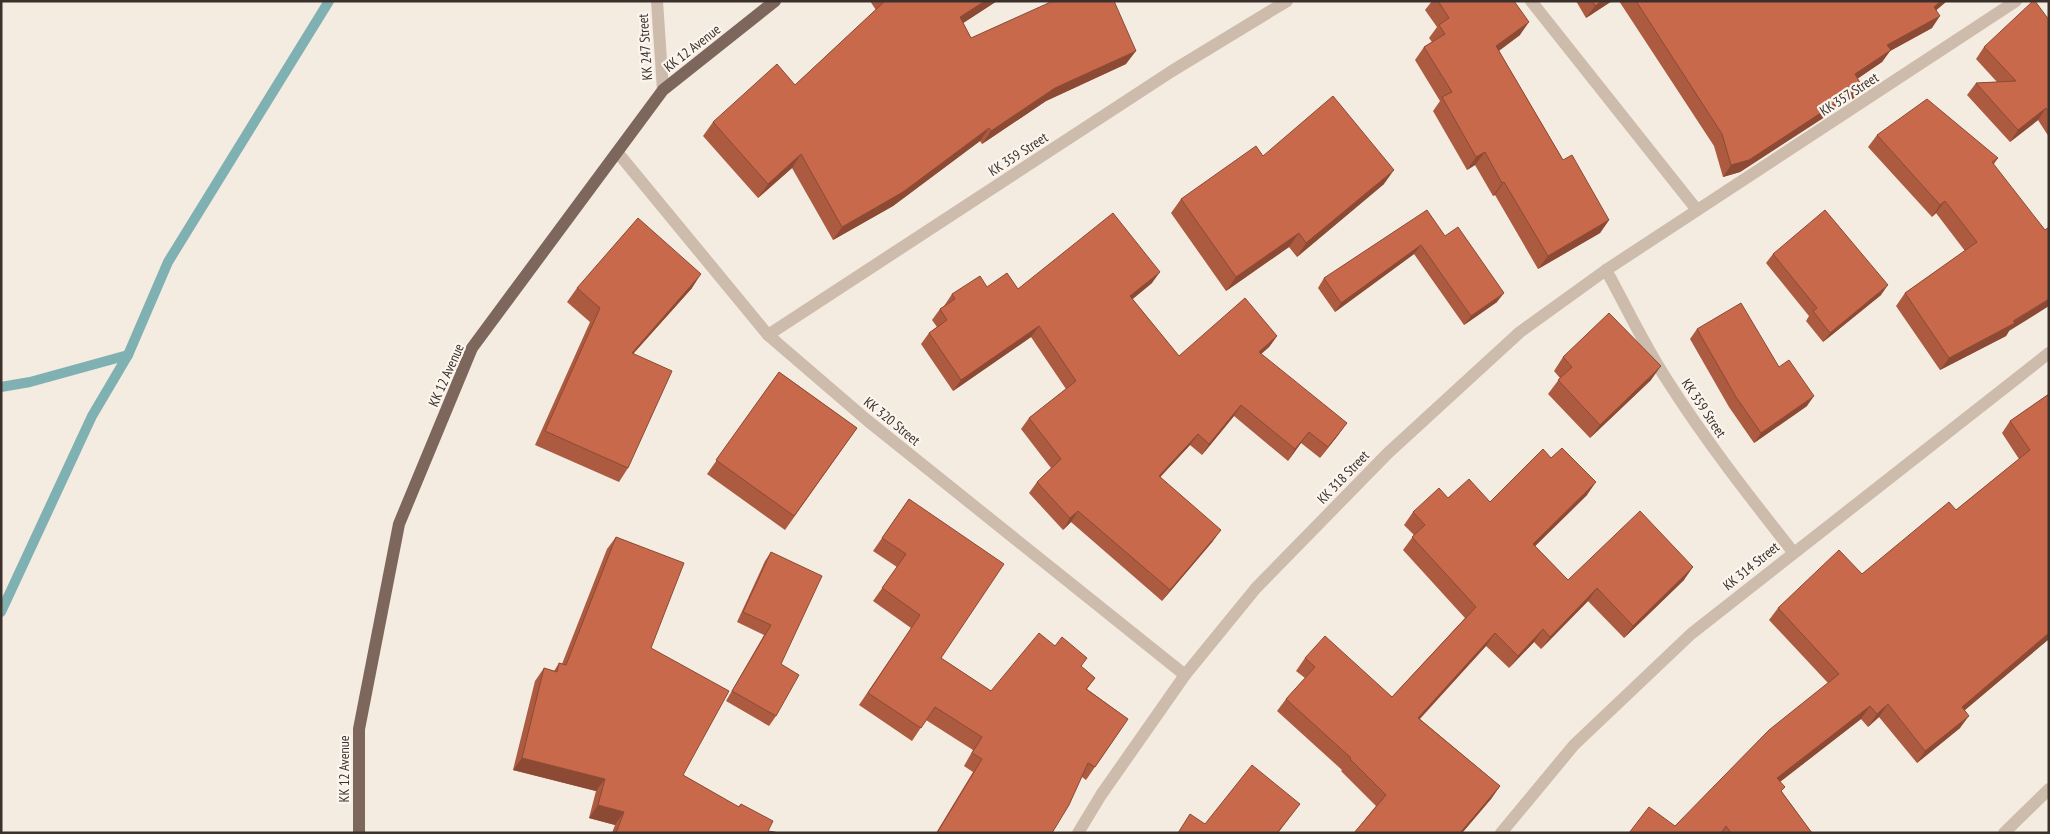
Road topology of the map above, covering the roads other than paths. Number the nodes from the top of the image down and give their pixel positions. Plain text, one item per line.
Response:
1 (657, 1) edge
2 (775, 1) edge
3 (1287, 1) edge
4 (1531, 1) edge
5 (2016, 1) edge
6 (662, 90) junction
7 (618, 153) junction
8 (1697, 210) junction
9 (1606, 270) junction
10 (768, 335) junction
11 (2049, 353) edge
12 (1793, 552) junction
13 (1185, 675) junction
14 (2049, 790) edge
15 (358, 833) edge
16 (1078, 833) edge
17 (1501, 833) edge
18 (2004, 833) edge

1 - 6 street, KK 247 Street
2 - 6 main road, KK 12 Avenue
3 - 10 street, KK 359 Street
4 - 8 street
5 - 8 street, KK 357 Street
6 - 7 main road, KK 12 Avenue
7 - 10 street, KK 320 Street
7 - 15 main road, KK 12 Avenue
8 - 9 street, KK 318 Street
9 - 12 street, KK 359 Street
9 - 13 street, KK 318 Street
10 - 13 street, KK 320 Street
11 - 12 street, KK 314 Street
12 - 17 street, KK 314 Street
13 - 16 street, KK 318 Street
14 - 18 street

